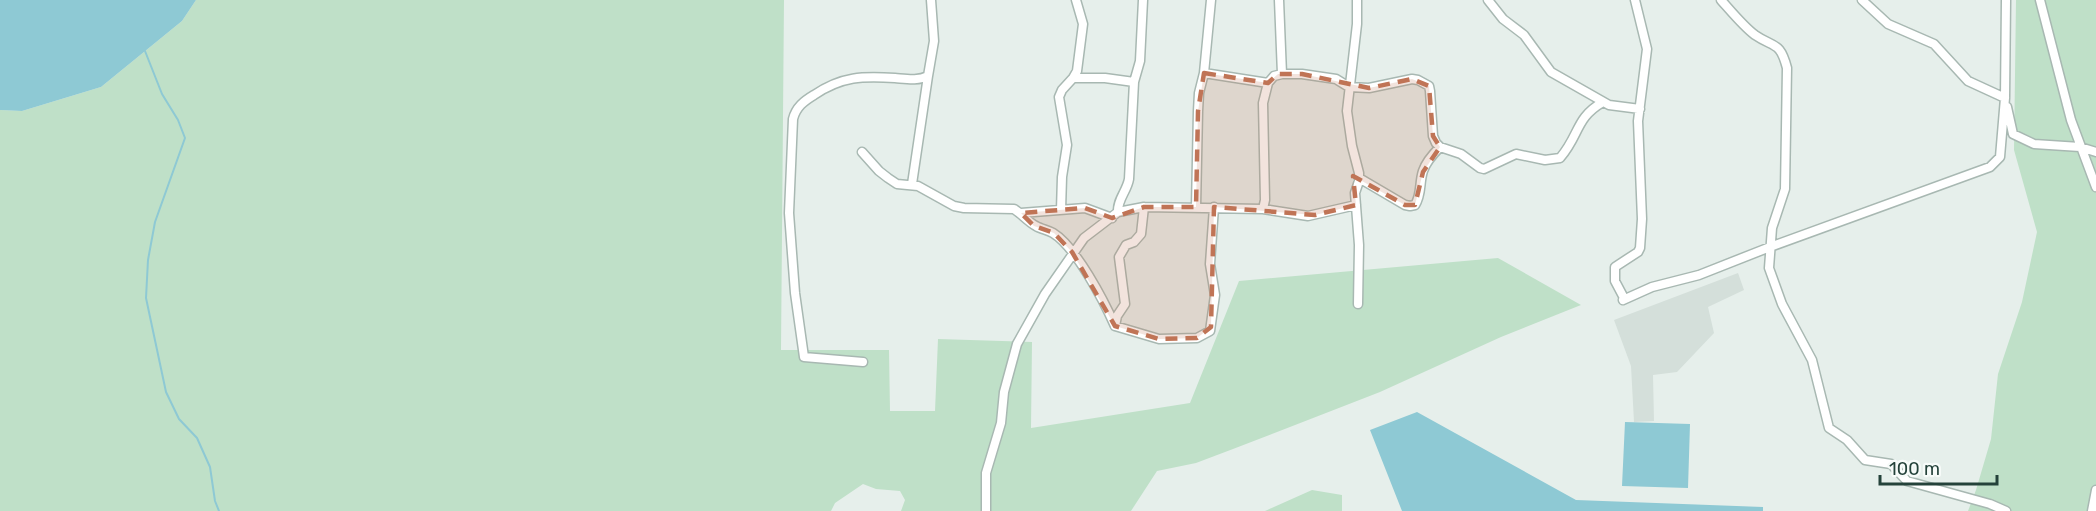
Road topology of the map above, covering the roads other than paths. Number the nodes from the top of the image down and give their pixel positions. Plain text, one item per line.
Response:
1 (931, 0) edge
2 (1076, 0) edge
3 (1143, 0) edge
4 (1211, 0) edge
5 (1279, 0) edge
6 (1357, 0) edge
7 (1488, 0) edge
8 (1635, 0) edge
9 (1721, 0) edge
10 (1862, 0) edge
11 (2006, 0) edge
12 (2040, 0) edge
13 (1352, 66) junction
14 (1204, 73) junction
15 (1282, 74) junction
16 (928, 76) junction
17 (1073, 78) junction
18 (1336, 79) junction
19 (1134, 82) junction
20 (1268, 83) junction
21 (1349, 87) junction
22 (2005, 98) junction
23 (1603, 102) junction
24 (1640, 109) junction
25 (1440, 147) junction
26 (2080, 147) junction
27 (862, 152) dead end
28 (2096, 152) edge
29 (1359, 178) junction
30 (912, 184) junction
31 (2096, 187) edge
32 (1356, 206) junction
33 (1144, 207) junction
34 (1196, 207) junction
35 (1214, 207) junction
36 (1263, 209) junction
37 (1061, 210) junction
38 (1021, 213) junction
39 (1115, 215) junction
40 (1770, 247) junction
41 (1072, 252) junction
42 (1358, 304) dead end
43 (1115, 326) junction
44 (863, 362) dead end
45 (2096, 490) edge
46 (986, 511) edge
47 (2006, 511) edge
48 (2092, 511) edge

1 - 16 street
2 - 17 street
3 - 19 street
4 - 14 street
5 - 15 street
6 - 13 street
7 - 23 street
8 - 24 street
9 - 40 street
10 - 22 street
11 - 22 street
12 - 26 street
13 - 18 street
13 - 21 street
14 - 20 street
14 - 34 street
15 - 18 street
15 - 20 street
16 - 30 street
16 - 44 street
17 - 19 street
17 - 37 street
18 - 21 street
19 - 39 street
20 - 36 street
21 - 25 street
21 - 29 street
22 - 26 street
22 - 40 street
23 - 24 street
23 - 25 street
24 - 40 street
25 - 29 street
26 - 28 street
26 - 31 street
27 - 30 street
29 - 32 street
30 - 38 street
32 - 36 street
32 - 42 street
33 - 34 street
33 - 39 street
33 - 43 street
34 - 35 street
35 - 36 street
35 - 43 street
37 - 38 street
37 - 39 street
38 - 41 street
39 - 41 street
40 - 47 street
41 - 43 street
41 - 46 street
45 - 48 street

